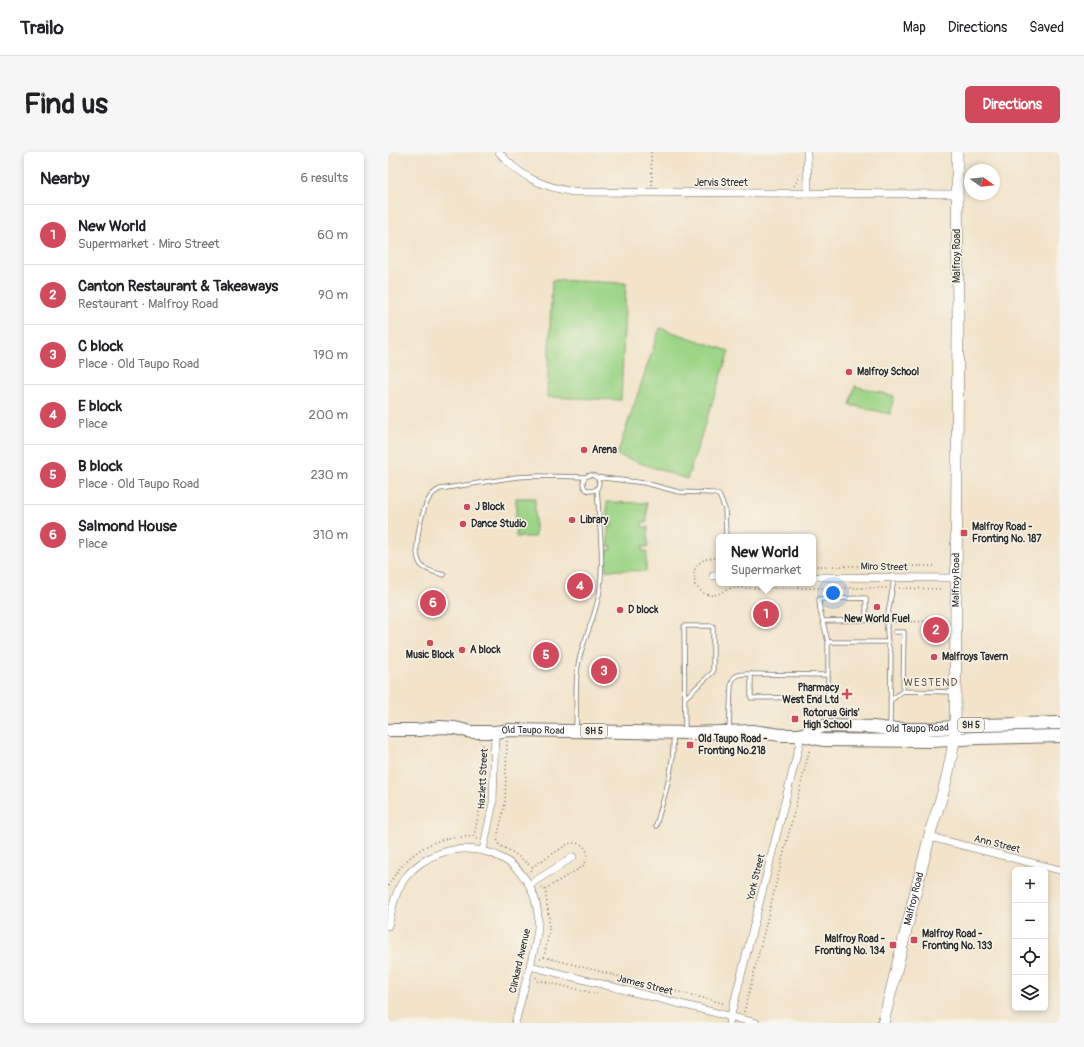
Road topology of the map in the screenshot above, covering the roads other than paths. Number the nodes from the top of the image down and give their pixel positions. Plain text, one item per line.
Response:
1 (499, 152) edge
2 (807, 152) edge
3 (957, 152) edge
4 (808, 193) junction
5 (957, 194) junction
6 (586, 477) junction
7 (595, 477) junction
8 (597, 488) junction
9 (726, 534) edge
10 (444, 575) dead end
11 (816, 577) edge
12 (894, 577) junction
13 (955, 578) junction
14 (866, 620) junction
15 (888, 620) junction
16 (823, 621) junction
17 (895, 632) dead end
18 (828, 642) junction
19 (888, 642) junction
20 (751, 674) junction
21 (828, 675) junction
22 (903, 691) junction
23 (955, 692) junction
24 (685, 698) junction
25 (890, 701) junction
26 (1060, 723) edge
27 (955, 726) junction
28 (890, 729) junction
29 (388, 730) edge
30 (576, 730) junction
31 (728, 731) junction
32 (495, 732) junction
33 (679, 733) junction
34 (800, 735) junction
35 (1060, 736) edge
36 (954, 740) junction
37 (656, 826) dead end
38 (930, 837) junction
39 (483, 850) junction
40 (573, 856) dead end
41 (1060, 870) edge
42 (529, 885) junction
43 (388, 926) edge
44 (530, 966) junction
45 (730, 1020) edge
46 (515, 1023) edge
47 (756, 1023) edge
48 (883, 1023) edge

1 - 4 street, Jervis Street
2 - 4 street
3 - 5 main road, Malfroy Road
4 - 5 street, Jervis Street
5 - 13 main road, Malfroy Road
6 - 7 lane
6 - 8 lane
6 - 10 lane
7 - 8 lane
7 - 9 lane
8 - 30 lane
11 - 12 street, Miro Street
12 - 13 street, Miro Street
12 - 15 lane
13 - 23 main road, Malfroy Road
14 - 15 lane
14 - 16 lane
14 - 16 lane
15 - 19 lane
16 - 18 lane
17 - 22 lane
18 - 19 lane
18 - 21 lane
19 - 25 lane
20 - 21 lane
20 - 21 lane
20 - 31 lane
22 - 23 lane
22 - 25 lane
23 - 27 main road, Malfroy Road
24 - 24 lane
24 - 33 lane
25 - 28 lane
26 - 27 highway, Old Taupo Road / SH 5
27 - 28 highway, Old Taupo Road / SH 5
27 - 36 main road, Malfroy Road
28 - 34 highway, Old Taupo Road / SH 5
29 - 32 highway, Old Taupo Road / SH 5
30 - 32 highway, Old Taupo Road / SH 5
30 - 33 highway, Old Taupo Road / SH 5
31 - 33 highway, Old Taupo Road / SH 5
31 - 34 highway, Old Taupo Road / SH 5
32 - 39 street, Hazlett Street
33 - 37 lane
34 - 36 highway, Old Taupo Road / SH 5
34 - 45 street, York Street
35 - 36 highway, Old Taupo Road / SH 5
36 - 38 main road, Malfroy Road
38 - 41 street, Ann Street
38 - 48 main road, Malfroy Road
39 - 42 street, Clinkard Avenue
39 - 43 street, Clinkard Avenue
40 - 42 street
42 - 44 street, Clinkard Avenue
44 - 45 street, James Street
44 - 46 street, Clinkard Avenue
45 - 47 street, James Street

